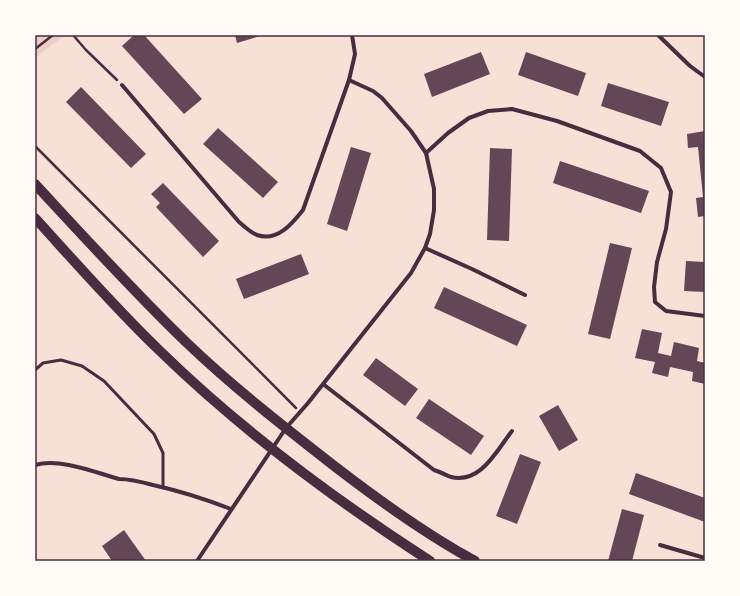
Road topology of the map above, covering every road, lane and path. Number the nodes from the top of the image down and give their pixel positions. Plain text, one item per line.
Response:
1 (53, 35) edge
2 (73, 35) edge
3 (352, 35) edge
4 (658, 35) edge
5 (35, 49) edge
6 (705, 77) edge
7 (349, 80) junction
8 (122, 85) joint
9 (35, 146) edge
10 (426, 153) junction
11 (35, 184) edge
12 (35, 218) edge
13 (425, 248) junction
14 (525, 296) dead end
15 (705, 316) edge
16 (35, 364) edge
17 (36, 369) edge
18 (323, 384) junction
19 (300, 412) junction
20 (286, 428) junction
21 (512, 431) dead end
22 (272, 448) junction
23 (35, 465) edge
24 (163, 487) junction
25 (231, 509) junction
26 (660, 546) dead end
27 (705, 558) edge
28 (197, 561) edge
29 (430, 561) edge
30 (475, 561) edge

1 - 5 path
2 - 8 path
3 - 7 street
4 - 6 street
7 - 8 street
7 - 10 street
9 - 19 path
10 - 13 street
10 - 15 street
11 - 20 main road
12 - 22 main road
13 - 14 street
13 - 18 street
16 - 17 lane
17 - 24 lane
18 - 19 street
18 - 21 street
19 - 20 street
20 - 22 street
20 - 30 main road
22 - 25 street
22 - 29 main road
23 - 24 street
24 - 25 street
25 - 28 street
26 - 27 street

